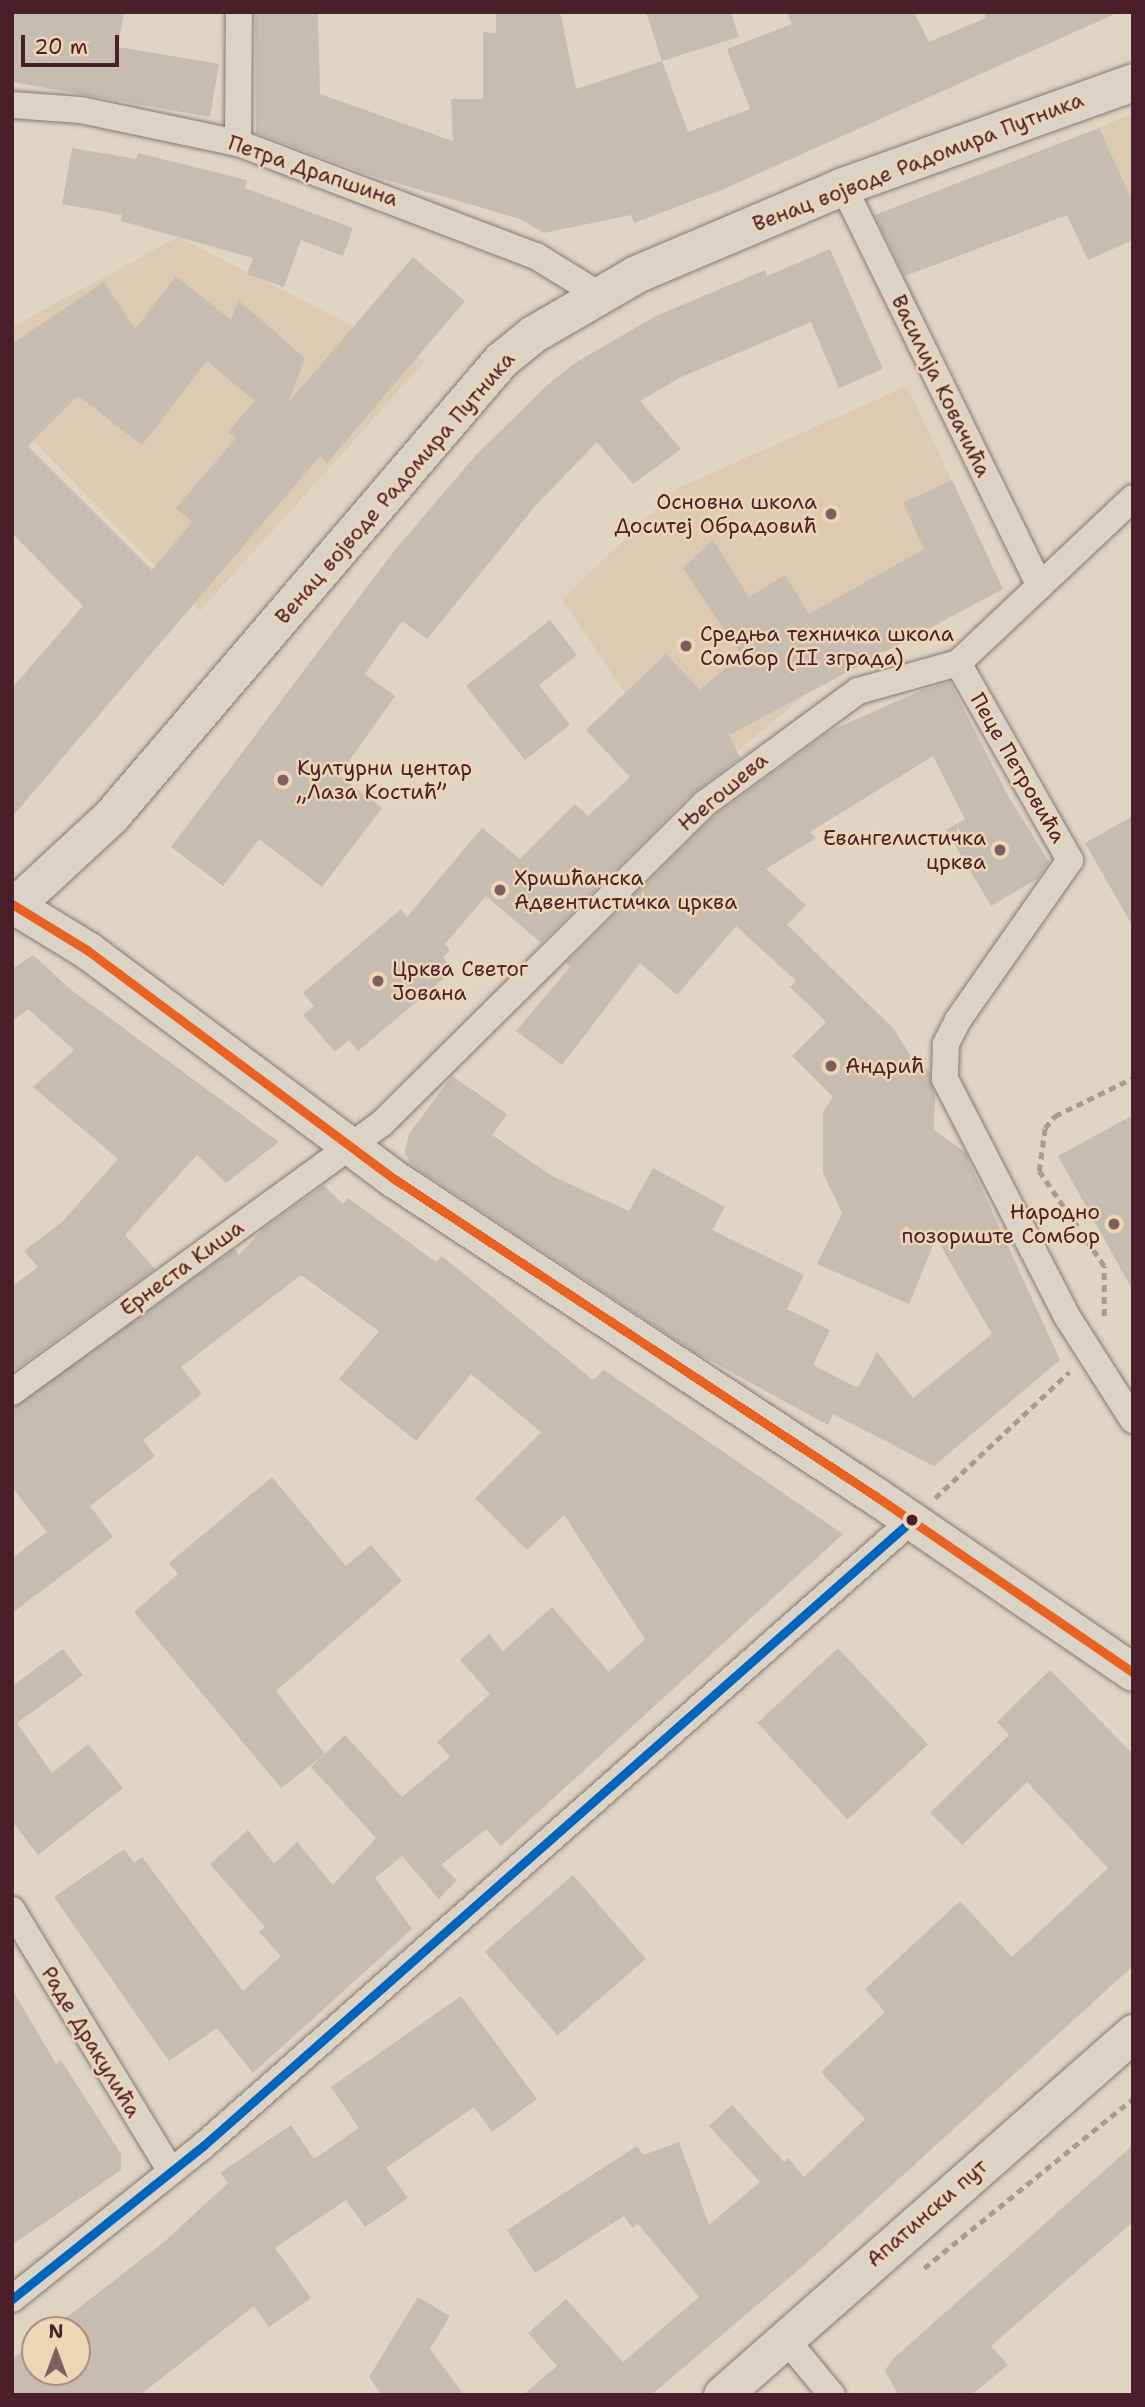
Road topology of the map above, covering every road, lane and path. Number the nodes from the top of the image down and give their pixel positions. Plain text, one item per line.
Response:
1 (239, 12) edge
2 (1133, 82) edge
3 (12, 105) edge
4 (238, 143) junction
5 (842, 186) junction
6 (596, 293) junction
7 (1133, 498) edge
8 (1040, 586) junction
9 (958, 663) junction
10 (13, 905) edge
11 (1133, 1078) edge
12 (1055, 1116) dead end
13 (352, 1146) junction
14 (12, 1392) edge
15 (1133, 1420) edge
16 (912, 1520) junction
17 (1133, 1672) edge
18 (12, 1910) edge
19 (1133, 2033) edge
20 (1133, 2099) edge
21 (171, 2172) junction
22 (921, 2270) dead end
23 (12, 2299) edge
24 (784, 2337) junction
25 (722, 2395) edge
26 (832, 2395) edge

1 - 4 street
2 - 5 main road, Венац војводе Радомира Путника
3 - 4 street, Петра Драпшина
4 - 6 street, Петра Драпшина
5 - 6 main road, Венац војводе Радомира Путника
5 - 8 street, Василија Ковачића
6 - 10 main road, Венац војводе Радомира Путника
7 - 8 street, Његошева
8 - 9 street, Његошева
9 - 13 street, Његошева
9 - 15 street, Пеце Петровића
10 - 13 main road
11 - 12 path
13 - 14 street, Ернеста Киша
13 - 16 main road
16 - 17 main road
16 - 21 street
18 - 21 street, Раде Дракулића
19 - 24 main road, Апатински пут
20 - 22 path
21 - 23 street
24 - 25 main road, Апатински пут
24 - 26 street

